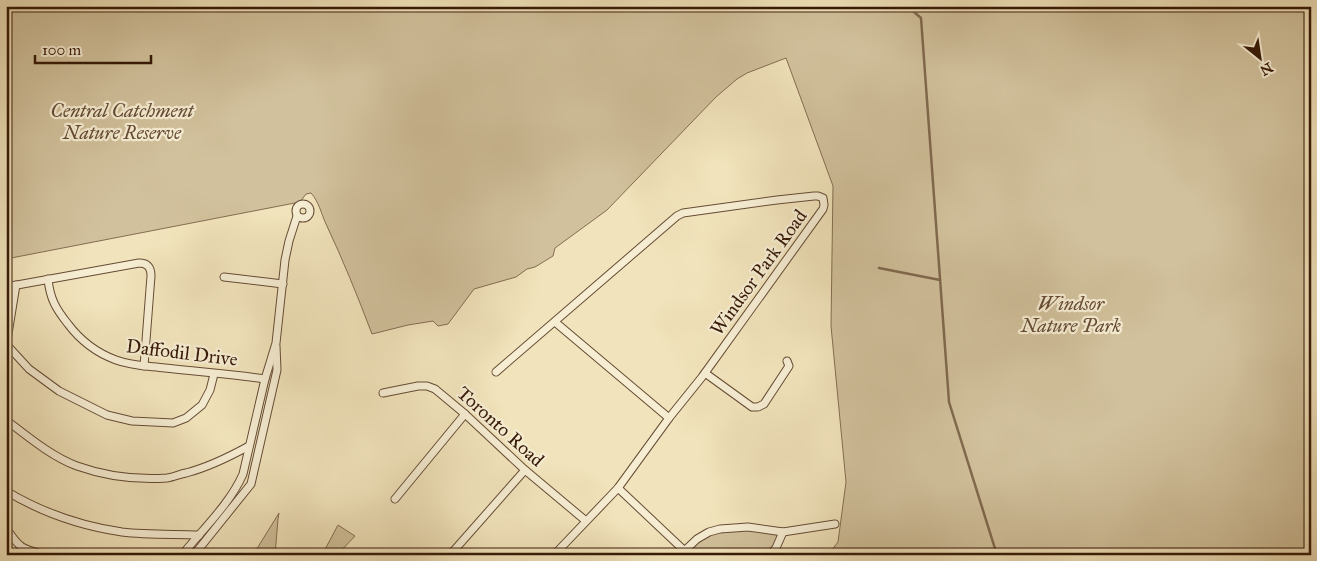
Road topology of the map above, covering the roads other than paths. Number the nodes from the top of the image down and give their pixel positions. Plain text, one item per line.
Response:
1 (297, 216) dead end
2 (224, 277) dead end
3 (48, 279) junction
4 (283, 284) junction
5 (16, 285) junction
6 (6, 287) edge
7 (555, 322) junction
8 (276, 343) junction
9 (6, 345) edge
10 (787, 361) dead end
11 (144, 366) junction
12 (496, 372) dead end
13 (705, 373) junction
14 (214, 374) junction
15 (265, 379) junction
16 (383, 393) dead end
17 (465, 414) junction
18 (669, 418) junction
19 (6, 420) edge
20 (249, 446) junction
21 (525, 470) junction
22 (618, 488) junction
23 (6, 490) edge
24 (395, 499) dead end
25 (586, 521) junction
26 (835, 524) dead end
27 (6, 528) edge
28 (784, 532) junction
29 (199, 535) junction
30 (26, 552) edge
31 (684, 553) edge
32 (46, 555) edge
33 (182, 555) edge
34 (194, 555) edge
35 (450, 555) edge
36 (554, 555) edge
37 (770, 555) edge

1 - 4 street
2 - 4 street
3 - 5 street
3 - 11 street, Daffodil Drive
3 - 11 street
4 - 8 street
5 - 6 street
5 - 9 street
7 - 12 street, Windsor Park Road
7 - 13 street, Windsor Park Road
7 - 18 street
8 - 15 street
8 - 34 street
9 - 14 street
10 - 13 street
11 - 14 street, Daffodil Drive
13 - 18 street, Windsor Park Road
14 - 15 street, Daffodil Drive
15 - 20 street
16 - 17 street, Toronto Road
17 - 21 street, Toronto Road
17 - 24 street
18 - 22 street, Windsor Park Road
19 - 20 street
20 - 29 street
21 - 25 street, Toronto Road
21 - 35 street
22 - 25 street, Windsor Park Road
22 - 31 street
23 - 29 street
25 - 36 street, Windsor Park Road
26 - 28 street
27 - 30 street
28 - 31 street
28 - 37 street
29 - 33 street
30 - 32 street

